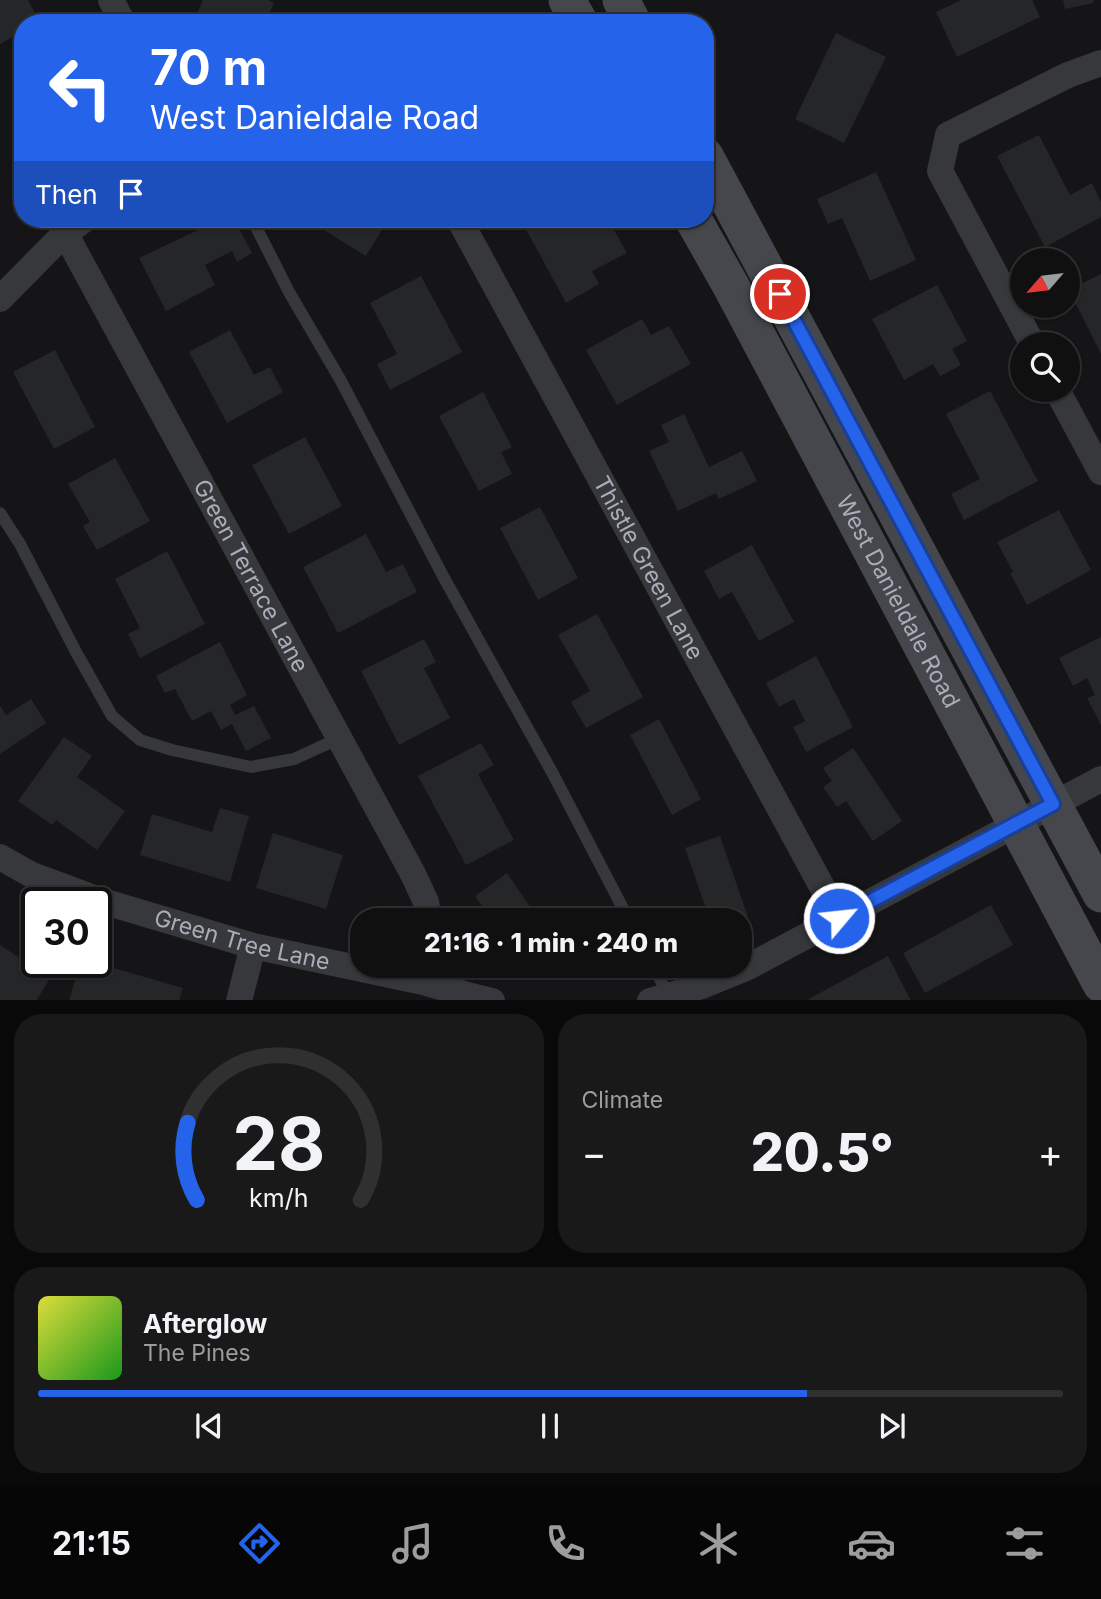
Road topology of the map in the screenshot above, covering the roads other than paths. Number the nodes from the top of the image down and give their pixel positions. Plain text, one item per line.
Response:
1 (1100, 66) edge
2 (714, 173) edge
3 (73, 228) edge
4 (75, 228) edge
5 (257, 228) edge
6 (464, 228) edge
7 (698, 228) edge
8 (767, 270) junction
9 (732, 286) junction
10 (0, 299) edge
11 (1026, 332) edge
12 (1063, 402) edge
13 (1101, 472) edge
14 (0, 513) edge
15 (340, 738) junction
16 (1101, 779) edge
17 (1053, 804) junction
18 (1016, 823) junction
19 (0, 857) edge
20 (1101, 894) edge
21 (427, 908) edge
22 (623, 908) edge
23 (839, 918) junction
24 (253, 946) junction
25 (350, 962) edge
26 (433, 978) edge
27 (655, 978) edge
28 (1101, 984) edge
29 (659, 998) edge
30 (239, 1000) edge
31 (492, 1000) edge

1 - 11 street
2 - 8 main road, West Danieldale Road
3 - 10 street
4 - 15 street, Green Terrace Lane
5 - 22 lane
6 - 23 street, Thistle Green Lane
7 - 9 main road, West Danieldale Road
8 - 9 main road
8 - 17 main road, West Danieldale Road
9 - 18 main road, West Danieldale Road
12 - 13 street
14 - 15 lane
15 - 21 street, Green Terrace Lane
16 - 17 street
17 - 18 street
17 - 20 main road, West Danieldale Road
18 - 23 street
18 - 28 main road, West Danieldale Road
19 - 24 street, Green Tree Lane
23 - 29 street
24 - 25 street, Green Tree Lane
24 - 30 street
26 - 31 street, Green Tree Lane
27 - 29 lane

